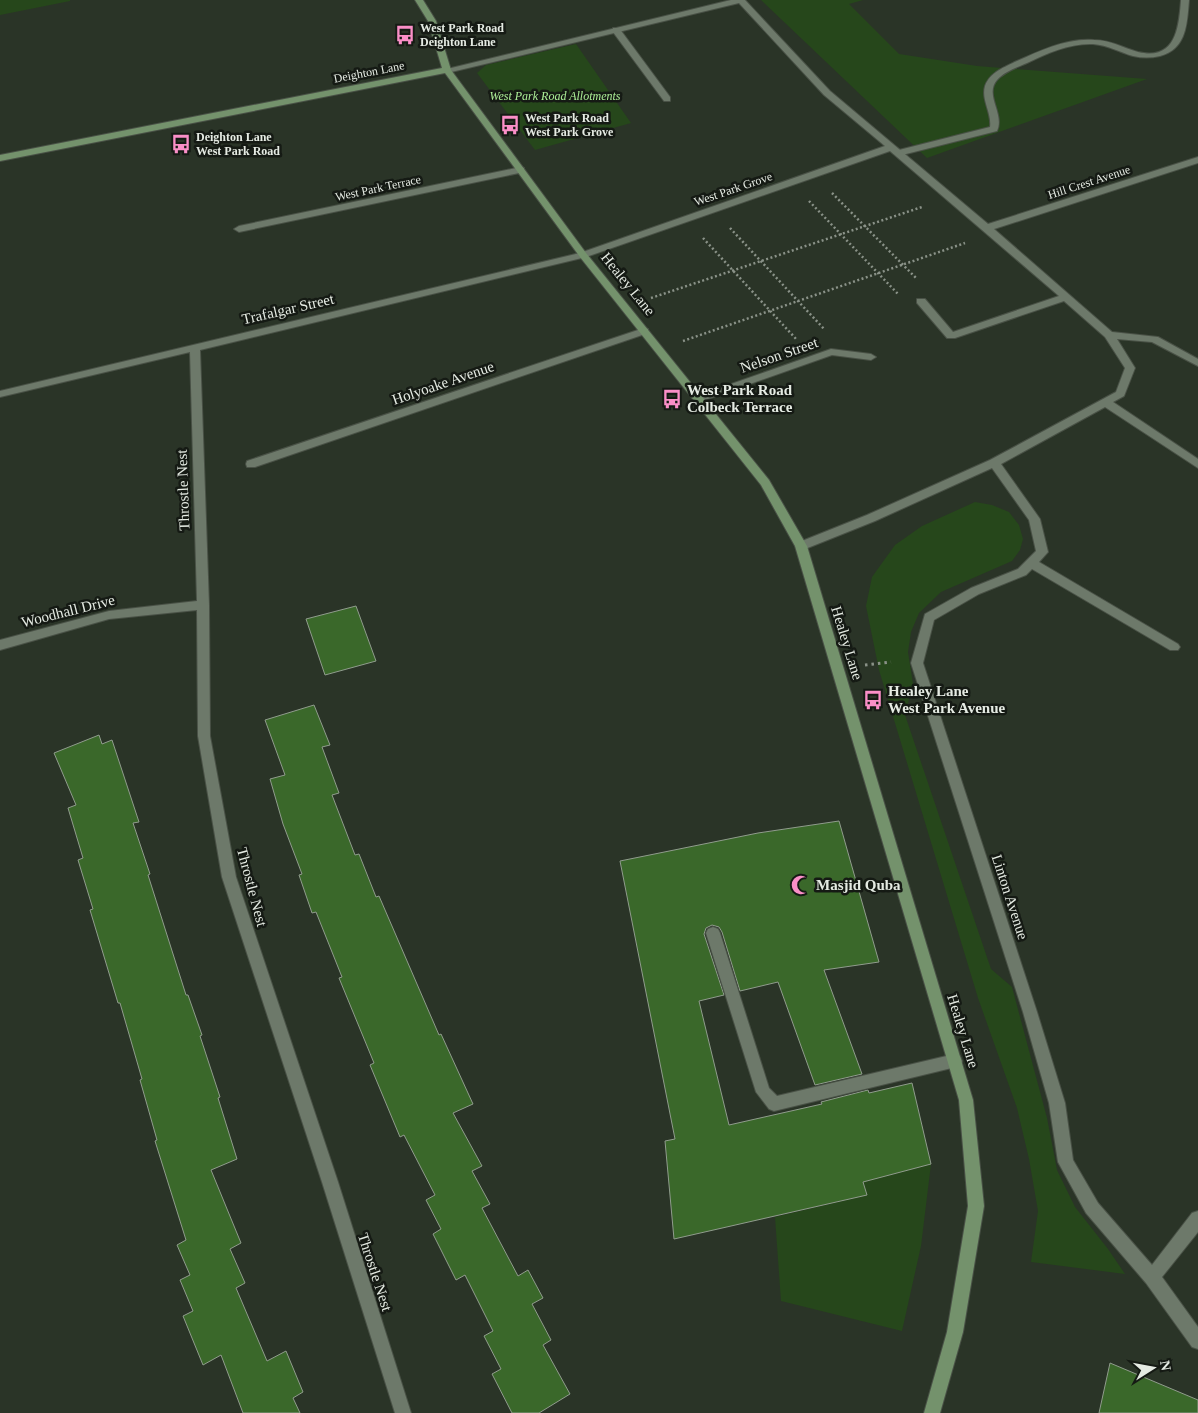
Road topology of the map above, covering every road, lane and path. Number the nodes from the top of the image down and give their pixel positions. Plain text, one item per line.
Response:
1 (419, 0) edge
2 (741, 0) edge
3 (1185, 0) edge
4 (616, 30) junction
5 (447, 70) junction
6 (667, 99) dead end
7 (895, 150) junction
8 (0, 158) edge
9 (1198, 160) edge
10 (521, 170) junction
11 (814, 174) junction
12 (791, 182) junction
13 (951, 198) junction
14 (713, 210) junction
15 (686, 219) junction
16 (865, 226) junction
17 (239, 229) dead end
18 (990, 231) junction
19 (841, 234) junction
20 (583, 255) junction
21 (761, 261) junction
22 (903, 265) junction
23 (734, 271) junction
24 (879, 273) junction
25 (1066, 297) junction
26 (798, 301) junction
27 (921, 301) junction
28 (625, 307) junction
29 (770, 311) junction
30 (644, 331) junction
31 (1109, 335) junction
32 (195, 347) junction
33 (659, 350) junction
34 (831, 352) junction
35 (871, 357) dead end
36 (813, 358) junction
37 (1198, 363) edge
38 (0, 394) edge
39 (698, 399) junction
40 (1105, 402) junction
41 (994, 463) junction
42 (251, 464) dead end
43 (1198, 464) edge
44 (801, 546) junction
45 (1031, 563) junction
46 (203, 605) junction
47 (0, 645) edge
48 (1174, 646) dead end
49 (917, 663) junction
50 (838, 669) junction
51 (713, 933) dead end
52 (955, 1061) junction
53 (1198, 1219) edge
54 (1152, 1276) junction
55 (1198, 1341) edge
56 (403, 1413) edge
57 (932, 1413) edge

1 - 5 main road, Healey Lane
2 - 4 street, Deighton Lane
2 - 7 street
3 - 7 street, West Park Grove
4 - 5 street, Deighton Lane
4 - 6 street
5 - 8 main road, Deighton Lane
5 - 10 main road, Healey Lane
7 - 11 street, West Park Grove
7 - 13 street
9 - 18 street, Hill Crest Avenue
10 - 17 street, West Park Terrace
10 - 20 main road, Healey Lane
11 - 12 street, West Park Grove
11 - 16 path
12 - 14 street, West Park Grove
12 - 19 path
13 - 16 path
13 - 18 street
14 - 15 street, West Park Grove
14 - 21 path
15 - 20 street, West Park Grove
15 - 23 path
16 - 19 path
16 - 22 path
18 - 22 path
18 - 25 street
19 - 21 path
19 - 24 path
20 - 28 main road, Healey Lane
20 - 32 street, Trafalgar Street
21 - 23 path
21 - 26 path
22 - 24 path
22 - 27 path
23 - 28 path
23 - 29 path
24 - 26 path
24 - 27 path
25 - 27 street
25 - 31 street
26 - 29 path
26 - 34 path
28 - 30 main road, Healey Lane
29 - 33 path
29 - 36 path
30 - 33 main road, Healey Lane
30 - 42 street, Holyoake Avenue
31 - 37 street
31 - 40 street
32 - 38 street, Trafalgar Street
32 - 46 street, Throstle Nest
33 - 39 main road, Healey Lane
34 - 35 street, Nelson Street
34 - 36 street, Nelson Street
36 - 39 street, Nelson Street
39 - 44 main road, Healey Lane
40 - 41 street
40 - 43 street
41 - 44 street
41 - 45 street
44 - 50 main road, Healey Lane
45 - 48 street
45 - 49 street
46 - 47 street, Woodhall Drive
46 - 56 street, Throstle Nest
49 - 50 path
49 - 54 street, Linton Avenue
50 - 52 main road, Healey Lane
51 - 52 street
52 - 57 main road, Healey Lane
53 - 54 street
54 - 55 street, Linton Avenue

